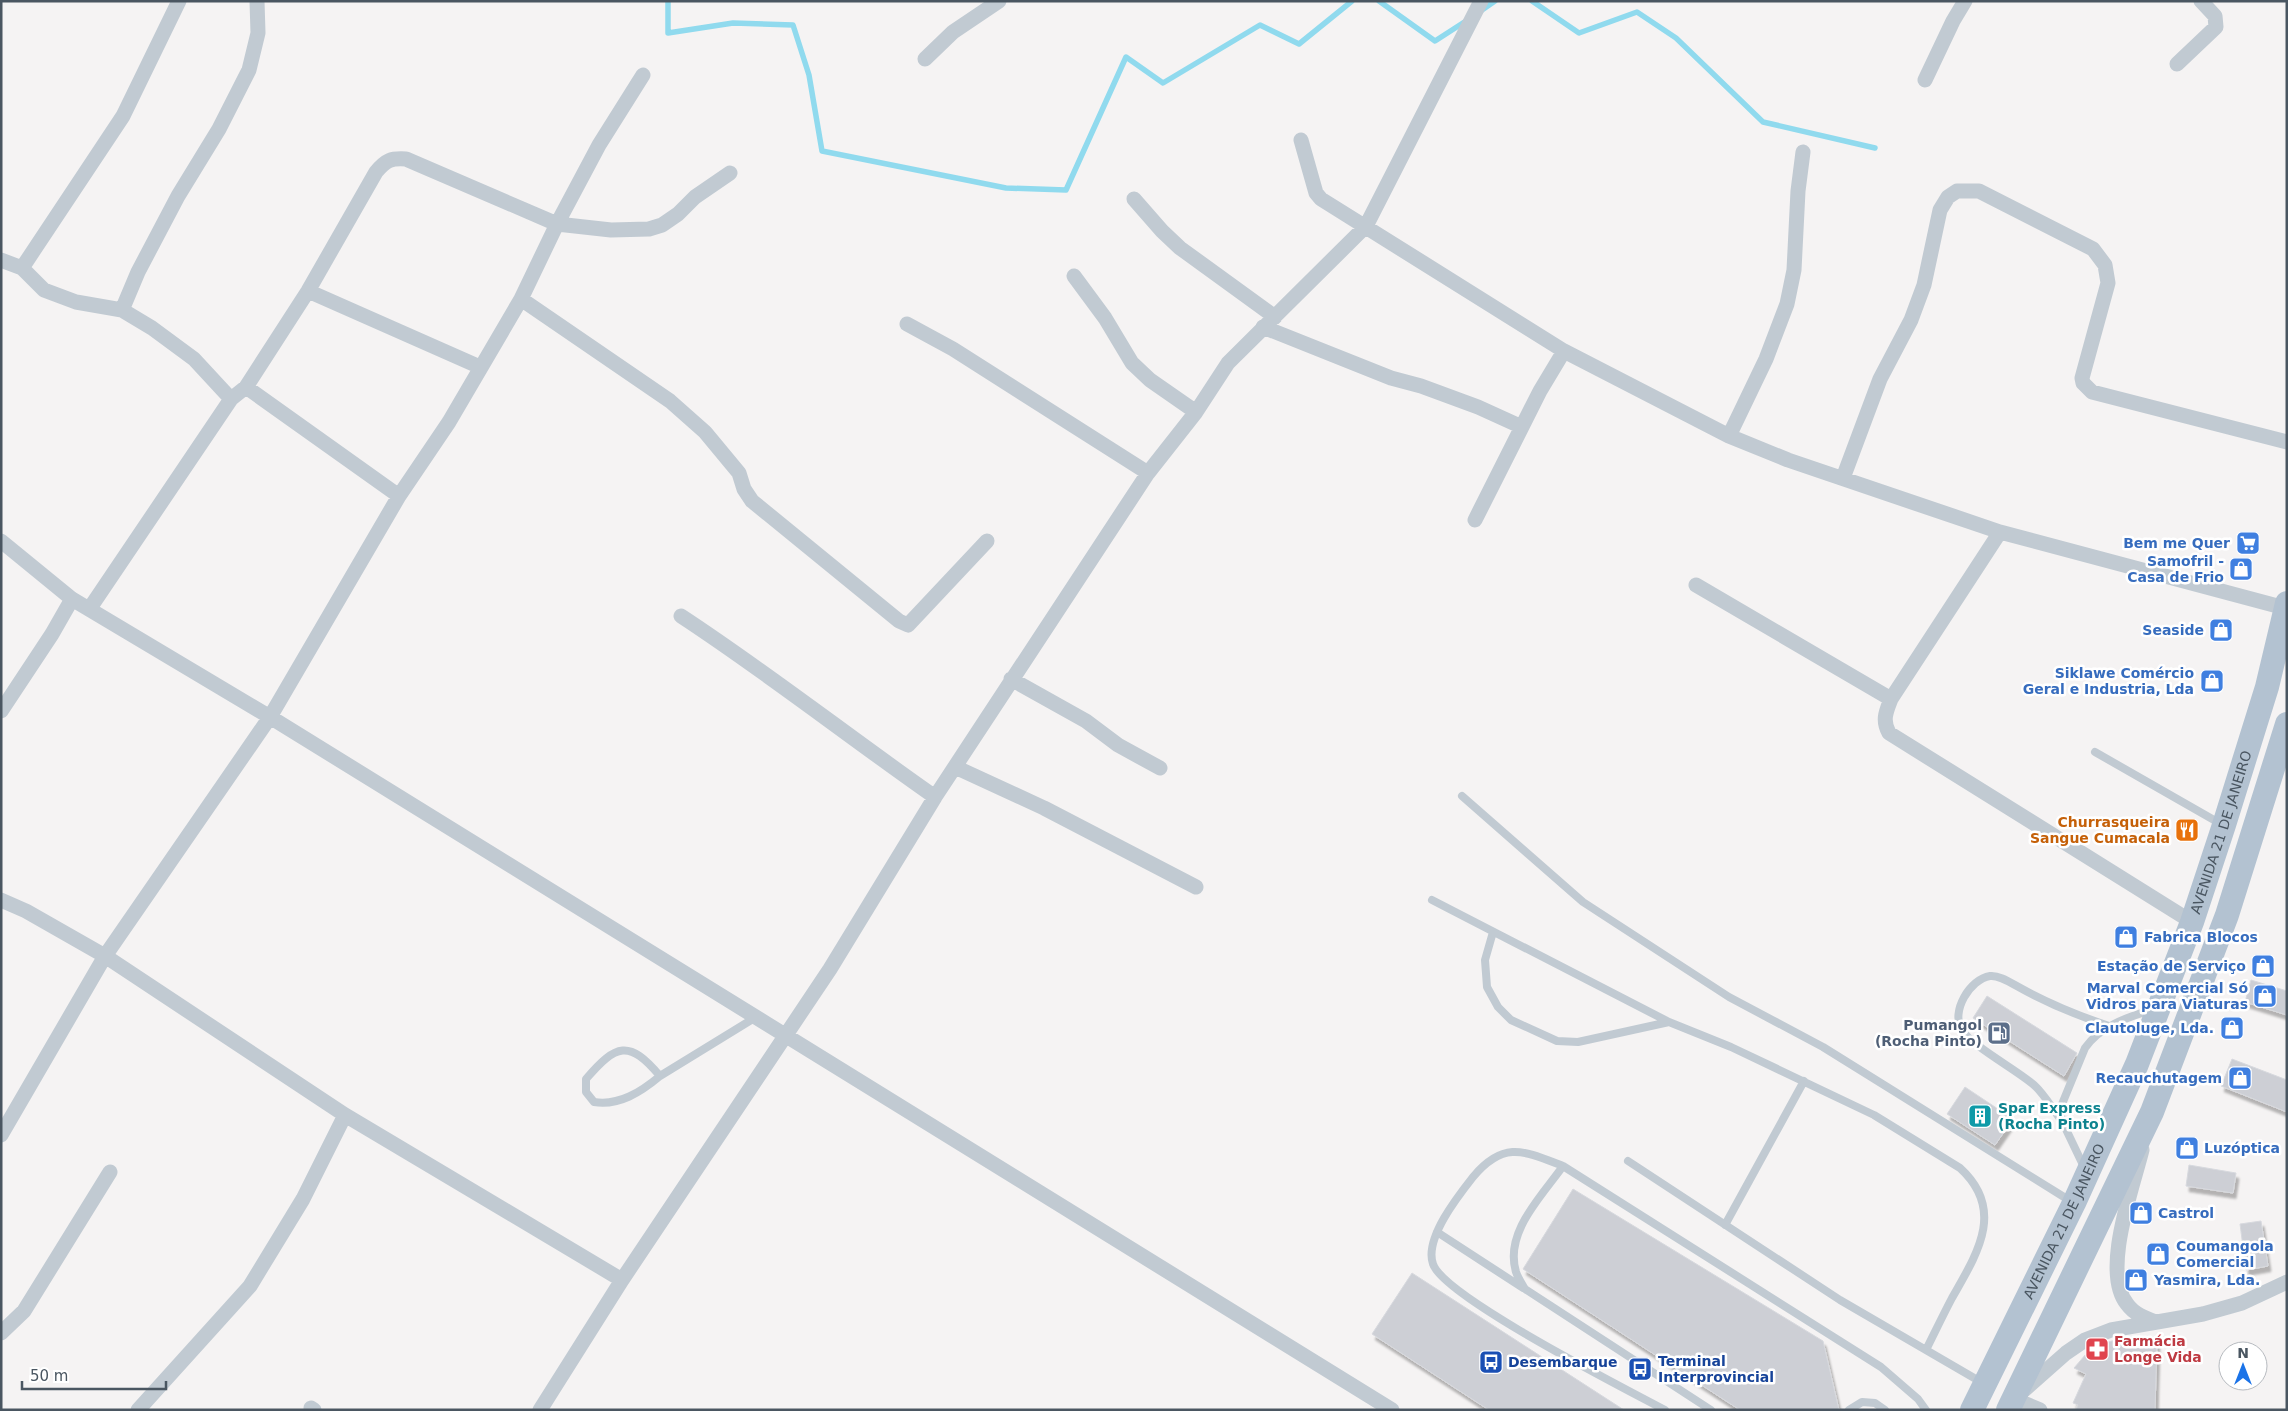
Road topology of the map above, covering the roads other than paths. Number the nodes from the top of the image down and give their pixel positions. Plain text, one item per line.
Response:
1 (179, 1) edge
2 (257, 1) edge
3 (998, 1) edge
4 (1482, 1) edge
5 (1965, 1) edge
6 (2201, 1) edge
7 (926, 59) dead end
8 (2177, 64) dead end
9 (643, 75) dead end
10 (1926, 80) dead end
11 (1301, 140) dead end
12 (1804, 152) dead end
13 (730, 173) dead end
14 (1134, 199) dead end
15 (557, 224) junction
16 (1366, 226) junction
17 (1, 260) edge
18 (22, 268) junction
19 (1074, 276) dead end
20 (308, 291) junction
21 (520, 299) junction
22 (122, 310) junction
23 (1269, 322) junction
24 (907, 324) dead end
25 (1564, 351) junction
26 (480, 367) junction
27 (246, 387) junction
28 (231, 398) junction
29 (1196, 412) junction
30 (1522, 427) junction
31 (1729, 436) junction
32 (2287, 442) edge
33 (1148, 473) junction
34 (1843, 478) junction
35 (399, 496) junction
36 (1475, 520) dead end
37 (2000, 532) junction
38 (1, 541) edge
39 (987, 541) dead end
40 (1696, 585) dead end
41 (72, 599) junction
42 (2286, 605) edge
43 (90, 608) junction
44 (680, 616) dead end
45 (1011, 679) junction
46 (1891, 699) junction
47 (1, 711) edge
48 (270, 718) junction
49 (2287, 724) edge
50 (2095, 752) dead end
51 (955, 767) junction
52 (1160, 768) dead end
53 (1462, 796) dead end
54 (935, 797) junction
55 (2224, 826) junction
56 (1196, 887) dead end
57 (1, 900) edge
58 (1432, 900) dead end
59 (2192, 922) junction
60 (1493, 932) junction
61 (105, 956) junction
62 (2158, 1008) junction
63 (756, 1017) junction
64 (1669, 1022) junction
65 (2109, 1026) junction
66 (785, 1036) junction
67 (660, 1076) junction
68 (1804, 1081) junction
69 (2152, 1112) junction
70 (345, 1115) junction
71 (2062, 1122) junction
72 (1, 1135) edge
73 (1628, 1161) dead end
74 (1563, 1166) junction
75 (110, 1172) dead end
76 (2087, 1173) junction
77 (2074, 1203) junction
78 (1725, 1225) junction
79 (1437, 1232) junction
80 (622, 1280) junction
81 (2287, 1282) edge
82 (1525, 1289) junction
83 (2157, 1323) junction
84 (1, 1333) edge
85 (1926, 1350) junction
86 (1975, 1401) edge
87 (2011, 1404) edge
88 (138, 1410) edge
89 (540, 1410) edge
90 (1392, 1410) edge
91 (1665, 1410) edge
92 (1711, 1410) edge
93 (1849, 1410) edge
94 (1885, 1410) edge
95 (1926, 1410) edge
96 (2040, 1410) edge

1 - 18 street
2 - 22 street
3 - 7 street
4 - 16 street
5 - 10 street
6 - 8 street
9 - 15 street
11 - 16 street
12 - 31 street
13 - 15 street
14 - 23 street
15 - 20 street
15 - 21 street
16 - 23 street
16 - 25 street
17 - 18 street
18 - 22 street
19 - 29 street
20 - 26 street
20 - 27 street
21 - 26 street
21 - 39 street
22 - 28 street
23 - 29 street
23 - 30 street
24 - 33 street
25 - 30 street
25 - 31 street
26 - 35 street
27 - 28 street
27 - 35 street
28 - 43 street
29 - 33 street
30 - 36 street
31 - 34 street
32 - 34 street
33 - 45 street
34 - 37 street
35 - 48 street
37 - 42 street
37 - 46 street
38 - 41 street
40 - 46 street
41 - 43 street
41 - 47 street
42 - 55 main road, AVENIDA 21 DE JANEIRO
43 - 48 street
44 - 54 street
45 - 51 street
45 - 52 street
46 - 59 street
48 - 61 street
48 - 63 street
49 - 69 main road
50 - 55 lane
51 - 54 street
51 - 56 street
53 - 77 lane
54 - 66 street
55 - 59 main road, AVENIDA 21 DE JANEIRO
57 - 61 street
58 - 60 lane
59 - 62 main road, AVENIDA 21 DE JANEIRO
60 - 64 lane
60 - 64 lane
61 - 70 street
61 - 72 street
62 - 65 lane
62 - 76 main road, AVENIDA 21 DE JANEIRO
63 - 66 street
63 - 67 lane
64 - 68 lane
65 - 71 lane
65 - 71 lane
66 - 80 street
66 - 90 street
67 - 67 lane
68 - 78 lane
68 - 85 lane
69 - 83 street
69 - 87 main road
70 - 80 street
70 - 88 street
71 - 76 lane
73 - 78 lane
74 - 79 lane
74 - 82 lane
74 - 95 lane
75 - 84 street
76 - 77 main road, AVENIDA 21 DE JANEIRO
77 - 86 main road, AVENIDA 21 DE JANEIRO
78 - 85 lane
79 - 82 lane
79 - 91 lane
80 - 89 street
81 - 83 street
82 - 92 lane
83 - 87 street
85 - 86 lane
87 - 96 street
93 - 94 lane

